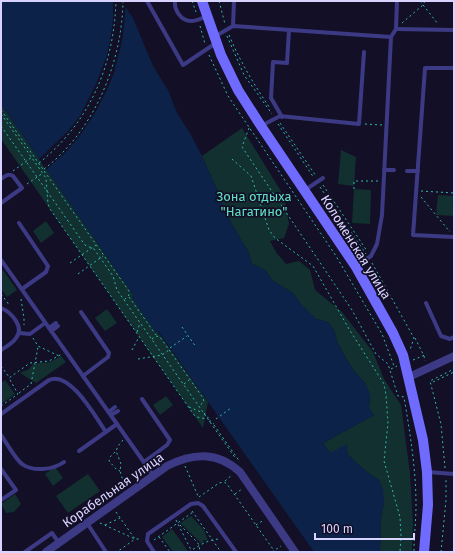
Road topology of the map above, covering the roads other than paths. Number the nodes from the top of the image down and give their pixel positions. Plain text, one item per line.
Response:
1 (147, 1) edge
2 (175, 1) edge
3 (202, 1) edge
4 (234, 1) edge
5 (397, 1) edge
6 (207, 16) junction
7 (233, 26) junction
8 (396, 29) junction
9 (289, 30) junction
10 (454, 30) edge
11 (391, 37) junction
12 (215, 40) junction
13 (364, 52) dead end
14 (454, 68) edge
15 (282, 117) junction
16 (261, 126) junction
17 (384, 170) junction
18 (394, 170) dead end
19 (407, 171) dead end
20 (418, 171) junction
21 (1, 179) edge
22 (320, 180) road end
23 (305, 191) junction
24 (1, 203) edge
25 (19, 223) dead end
26 (454, 237) edge
27 (1, 260) edge
28 (356, 266) junction
29 (22, 290) junction
30 (426, 303) dead end
31 (1, 308) edge
32 (81, 312) dead end
33 (45, 323) junction
34 (57, 325) dead end
35 (50, 330) junction
36 (18, 333) junction
37 (454, 337) edge
38 (1, 350) edge
39 (454, 356) edge
40 (83, 376) junction
41 (409, 377) junction
42 (142, 399) dead end
43 (116, 409) dead end
44 (1, 414) edge
45 (110, 414) junction
46 (117, 424) junction
47 (106, 432) junction
48 (1, 435) edge
49 (79, 451) dead end
50 (64, 462) dead end
51 (144, 462) junction
52 (1, 470) edge
53 (427, 472) junction
54 (454, 474) edge
55 (154, 476) junction
56 (1, 500) edge
57 (87, 523) junction
58 (59, 543) junction
59 (25, 552) edge
60 (46, 552) edge
61 (106, 552) edge
62 (154, 552) edge
63 (236, 552) edge
64 (295, 552) edge
65 (424, 552) edge

1 - 12 lane
2 - 6 lane
3 - 6 street, Коломенская улица
4 - 7 lane
5 - 8 lane
6 - 12 street, Коломенская улица
7 - 9 lane
7 - 12 lane
8 - 10 lane
8 - 11 lane
9 - 11 lane
9 - 15 lane
11 - 17 lane
12 - 16 street, Коломенская улица
13 - 15 lane
14 - 20 lane
15 - 16 lane
16 - 23 street, Коломенская улица
17 - 18 lane
17 - 28 lane
19 - 20 lane
20 - 26 lane
21 - 24 lane
22 - 23 lane
23 - 28 street, Коломенская улица
25 - 29 lane
27 - 29 lane
28 - 41 street, Коломенская улица
29 - 33 lane
30 - 37 lane
31 - 36 lane
32 - 40 lane
33 - 35 lane
33 - 36 lane
34 - 35 lane
35 - 40 lane
36 - 38 lane
39 - 41 street
40 - 45 lane
41 - 53 street, Коломенская улица
42 - 51 lane
43 - 45 lane
44 - 47 lane
45 - 46 lane
46 - 47 lane
46 - 51 lane
47 - 49 lane
48 - 50 lane
51 - 55 lane
52 - 56 lane
53 - 54 lane
53 - 65 street, Коломенская улица
55 - 57 street, Корабельная улица
55 - 64 street, Корабельная улица
57 - 58 street, Корабельная улица
57 - 61 lane
58 - 59 lane
58 - 60 street, Корабельная улица
62 - 63 lane

